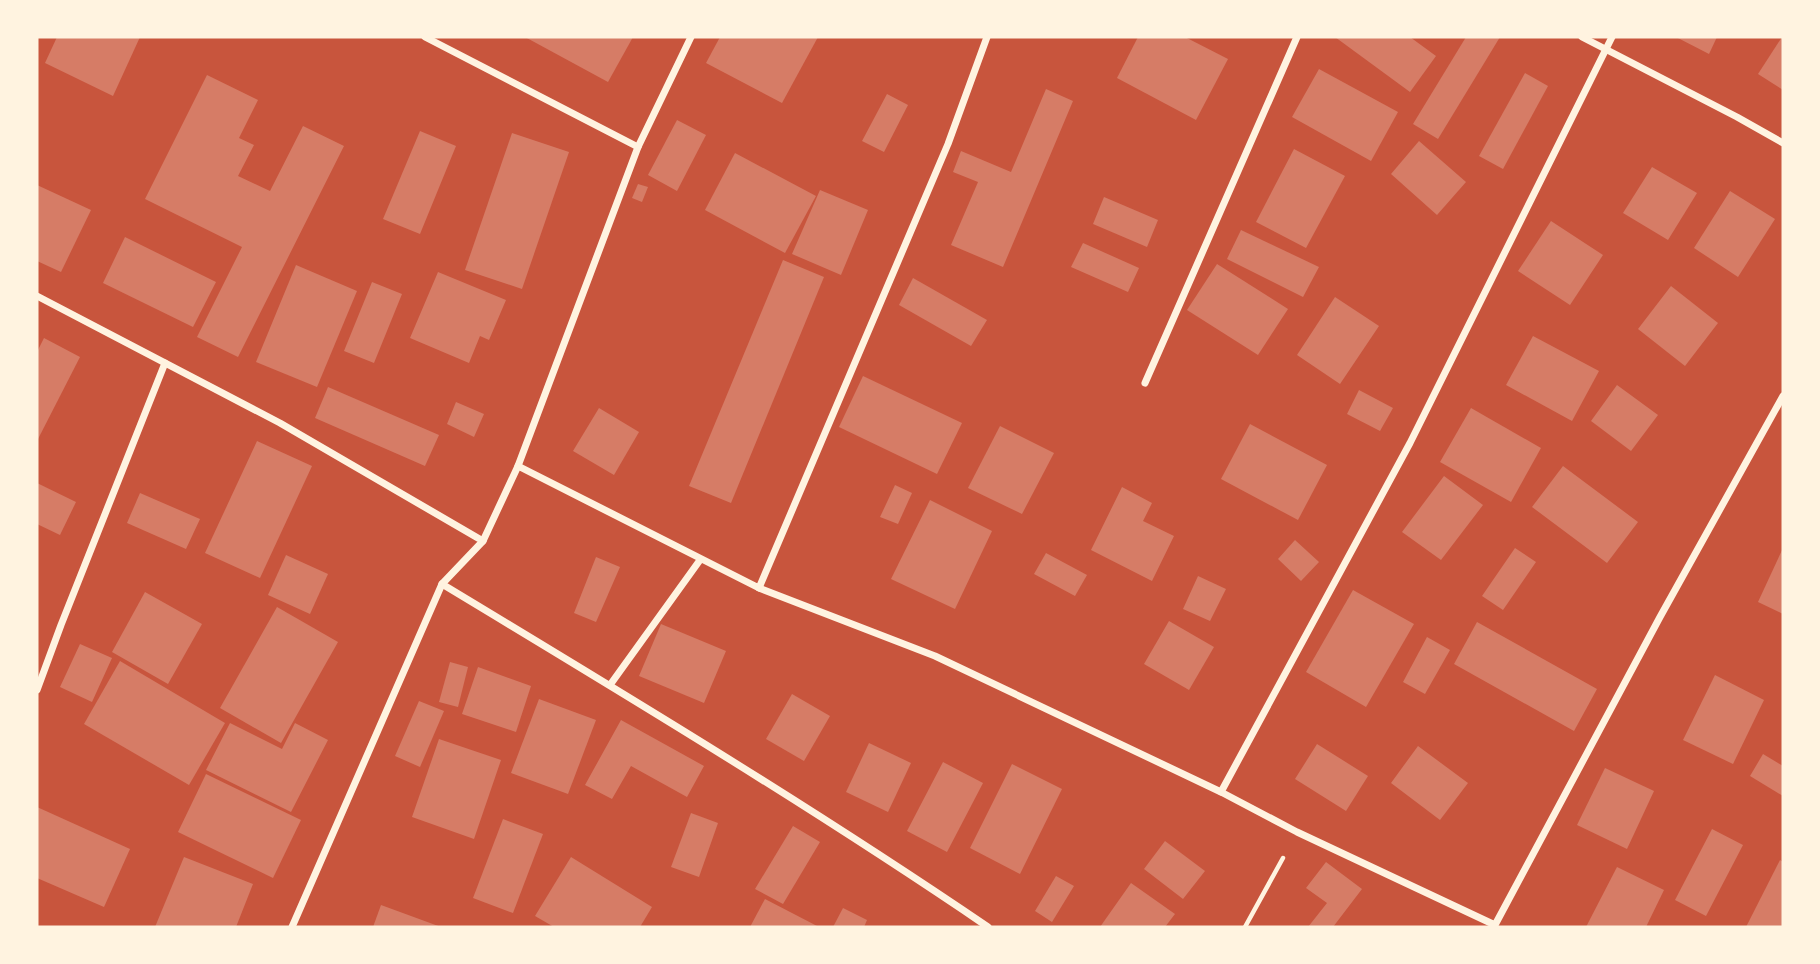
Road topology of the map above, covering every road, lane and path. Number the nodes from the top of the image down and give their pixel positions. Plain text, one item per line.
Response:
1 (425, 37) edge
2 (691, 37) edge
3 (986, 37) edge
4 (1297, 37) edge
5 (1582, 37) edge
6 (1612, 37) edge
7 (1606, 48) junction
8 (1783, 142) edge
9 (638, 147) junction
10 (37, 296) edge
11 (165, 363) junction
12 (1145, 383) dead end
13 (1783, 396) edge
14 (518, 466) junction
15 (483, 541) junction
16 (700, 559) junction
17 (442, 584) junction
18 (759, 587) junction
19 (610, 685) junction
20 (37, 690) edge
21 (1220, 792) junction
22 (1297, 832) junction
23 (1497, 926) edge
24 (292, 927) edge
25 (988, 927) edge
26 (1245, 927) edge

1 - 9 street
2 - 9 street
3 - 18 street
4 - 12 street
5 - 7 street
6 - 7 street
7 - 8 street
7 - 21 street
9 - 14 street
10 - 11 street
11 - 15 street
11 - 20 street
13 - 23 street
14 - 15 street
14 - 16 street
15 - 17 street
16 - 18 street
16 - 19 street
17 - 19 street
17 - 24 street
18 - 21 street
19 - 25 street
21 - 22 street
22 - 23 street
22 - 26 path

